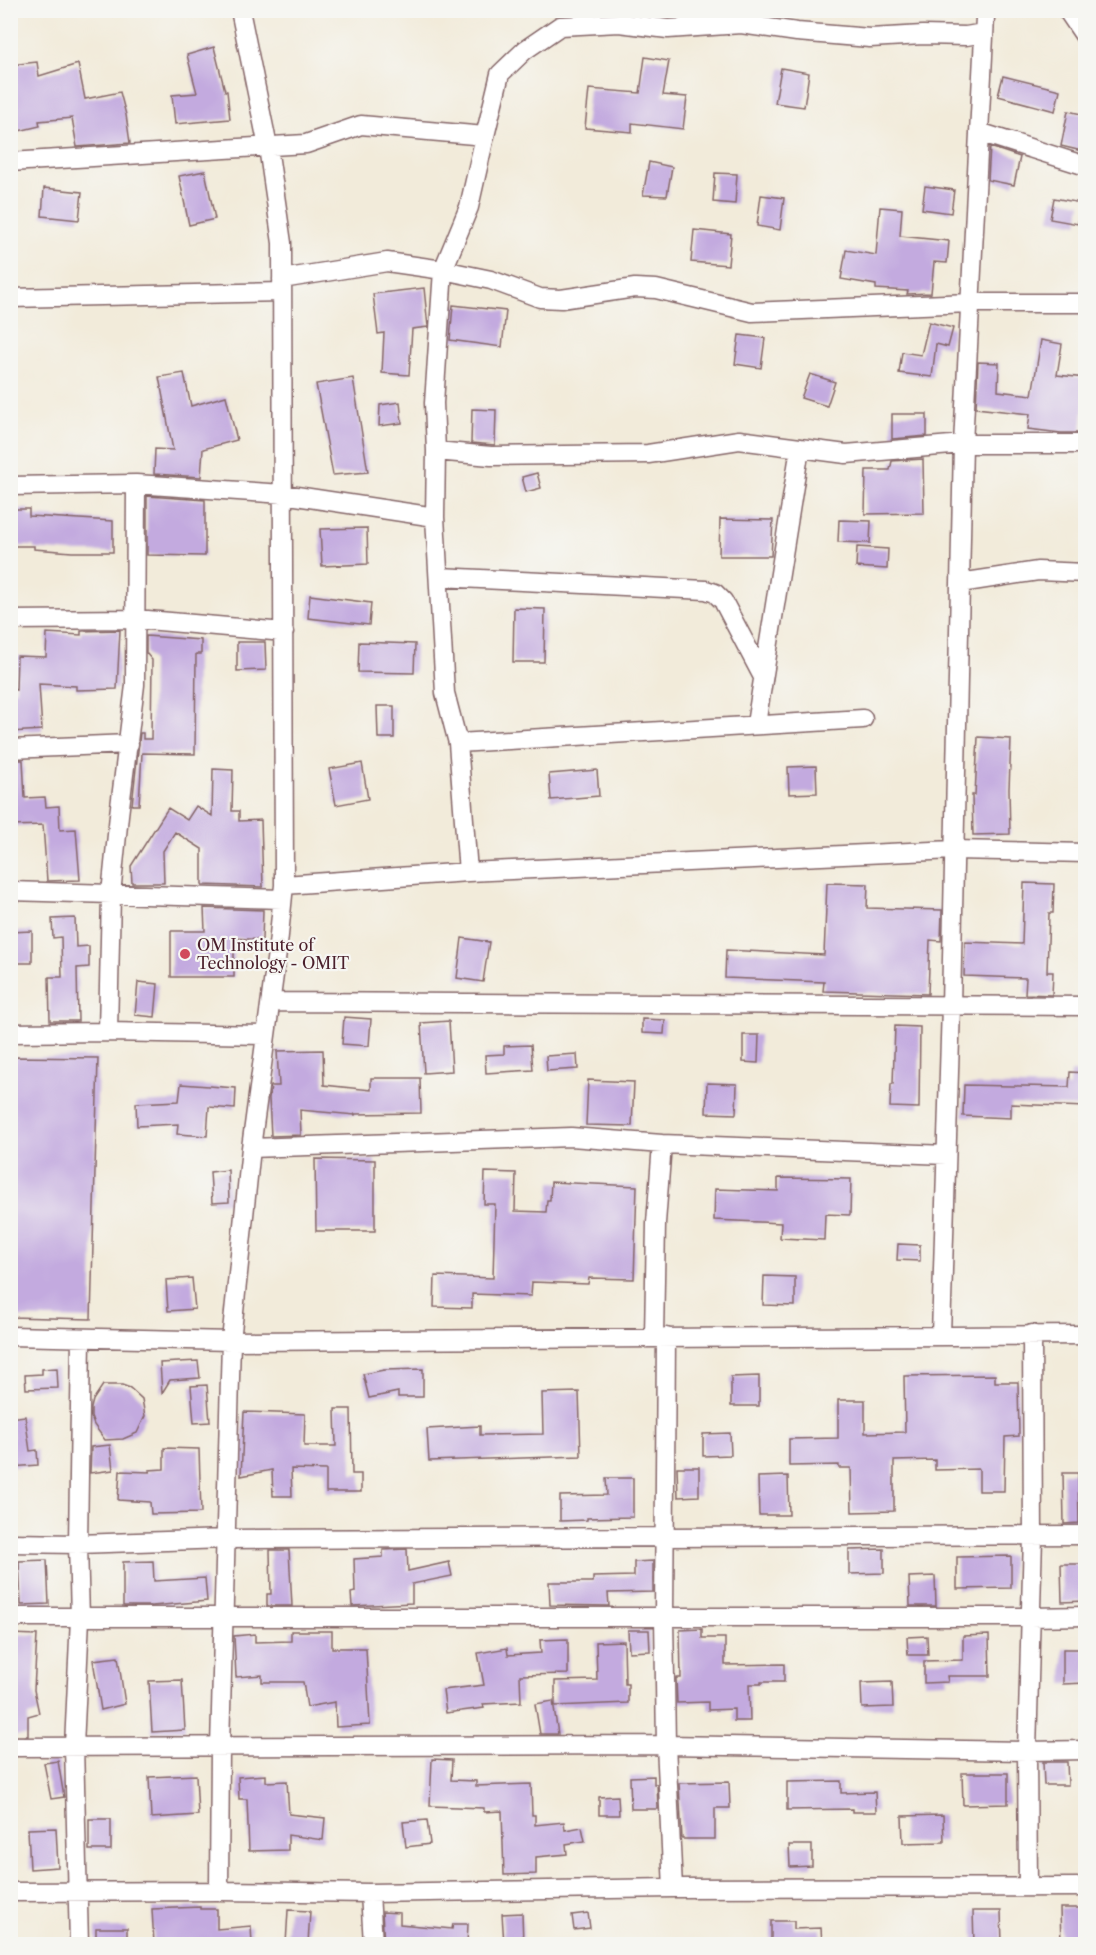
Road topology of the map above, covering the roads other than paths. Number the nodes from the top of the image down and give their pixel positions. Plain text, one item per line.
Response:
1 (240, 10) edge
2 (987, 10) edge
3 (1067, 10) edge
4 (984, 33) junction
5 (1086, 38) edge
6 (979, 132) junction
7 (485, 136) junction
8 (268, 147) junction
9 (10, 162) edge
10 (1086, 166) edge
11 (443, 270) junction
12 (282, 285) junction
13 (10, 298) edge
14 (970, 303) junction
15 (1086, 303) edge
16 (963, 444) junction
17 (1086, 444) edge
18 (800, 448) junction
19 (436, 452) junction
20 (136, 484) junction
21 (10, 486) edge
22 (283, 494) junction
23 (435, 517) junction
24 (1086, 573) edge
25 (439, 577) junction
26 (960, 583) junction
27 (136, 619) junction
28 (10, 620) edge
29 (284, 632) junction
30 (763, 677) junction
31 (863, 719) dead end
32 (756, 724) junction
33 (458, 743) junction
34 (129, 744) junction
35 (10, 749) edge
36 (954, 850) junction
37 (1086, 853) edge
38 (468, 872) junction
39 (10, 891) edge
40 (283, 892) junction
41 (111, 894) junction
42 (271, 1002) junction
43 (951, 1006) junction
44 (1086, 1006) edge
45 (108, 1032) junction
46 (10, 1033) edge
47 (265, 1035) junction
48 (662, 1144) junction
49 (251, 1148) junction
50 (946, 1155) junction
51 (1032, 1334) junction
52 (942, 1335) junction
53 (1086, 1335) edge
54 (10, 1336) edge
55 (660, 1337) junction
56 (81, 1338) junction
57 (231, 1341) junction
58 (1086, 1535) edge
59 (1033, 1537) junction
60 (666, 1538) junction
61 (225, 1539) junction
62 (10, 1543) edge
63 (78, 1544) junction
64 (1086, 1616) edge
65 (10, 1617) edge
66 (80, 1617) junction
67 (664, 1617) junction
68 (1030, 1617) junction
69 (223, 1618) junction
70 (666, 1745) junction
71 (74, 1746) junction
72 (10, 1747) edge
73 (220, 1747) junction
74 (1086, 1750) edge
75 (1027, 1751) junction
76 (1028, 1887) junction
77 (1086, 1887) edge
78 (673, 1888) junction
79 (219, 1891) junction
80 (10, 1892) edge
81 (78, 1892) junction
82 (370, 1893) junction
83 (79, 1944) edge
84 (373, 1944) edge

1 - 8 street
2 - 4 street
3 - 5 street
4 - 6 street
4 - 7 street
6 - 10 street
6 - 14 street
7 - 8 street
7 - 11 street
8 - 9 street
8 - 12 street
11 - 12 street
11 - 14 street
11 - 19 street
12 - 13 street
12 - 22 street
14 - 15 street
14 - 16 street
16 - 17 street
16 - 18 street
16 - 26 street
18 - 19 street
18 - 30 street
19 - 23 street
20 - 21 street
20 - 22 street
20 - 27 street
22 - 23 street
22 - 29 street
23 - 25 street
24 - 26 street
25 - 30 street
25 - 33 street
26 - 36 street
27 - 28 street
27 - 29 street
27 - 34 street
29 - 40 street
30 - 32 street
31 - 32 street
32 - 33 street
33 - 38 street
34 - 35 street
34 - 41 street
36 - 37 street
36 - 38 street
36 - 43 street
38 - 40 street
39 - 41 street
40 - 41 street
40 - 42 street
41 - 45 street
42 - 43 street
42 - 47 street
43 - 44 street
43 - 50 street
45 - 46 street
45 - 47 street
47 - 49 street
48 - 49 street
48 - 50 street
48 - 55 street
49 - 57 street
50 - 52 street
51 - 52 street
51 - 53 street
51 - 59 street
52 - 55 street
54 - 56 street
55 - 57 street
55 - 60 street
56 - 57 street
56 - 63 street
57 - 61 street
58 - 59 street
59 - 60 street
59 - 68 street
60 - 61 street
60 - 67 street
61 - 63 street
61 - 69 street
62 - 63 street
63 - 66 street
64 - 68 street
65 - 66 street
66 - 69 street
66 - 71 street
67 - 68 street
67 - 69 street
67 - 70 street
68 - 75 street
69 - 73 street
70 - 73 street
70 - 75 street
70 - 78 street
71 - 72 street
71 - 73 street
71 - 81 street
73 - 79 street
74 - 75 street
75 - 76 street
76 - 77 street
76 - 78 street
78 - 82 street
79 - 81 street
79 - 82 street
80 - 81 street
81 - 83 street
82 - 84 street

